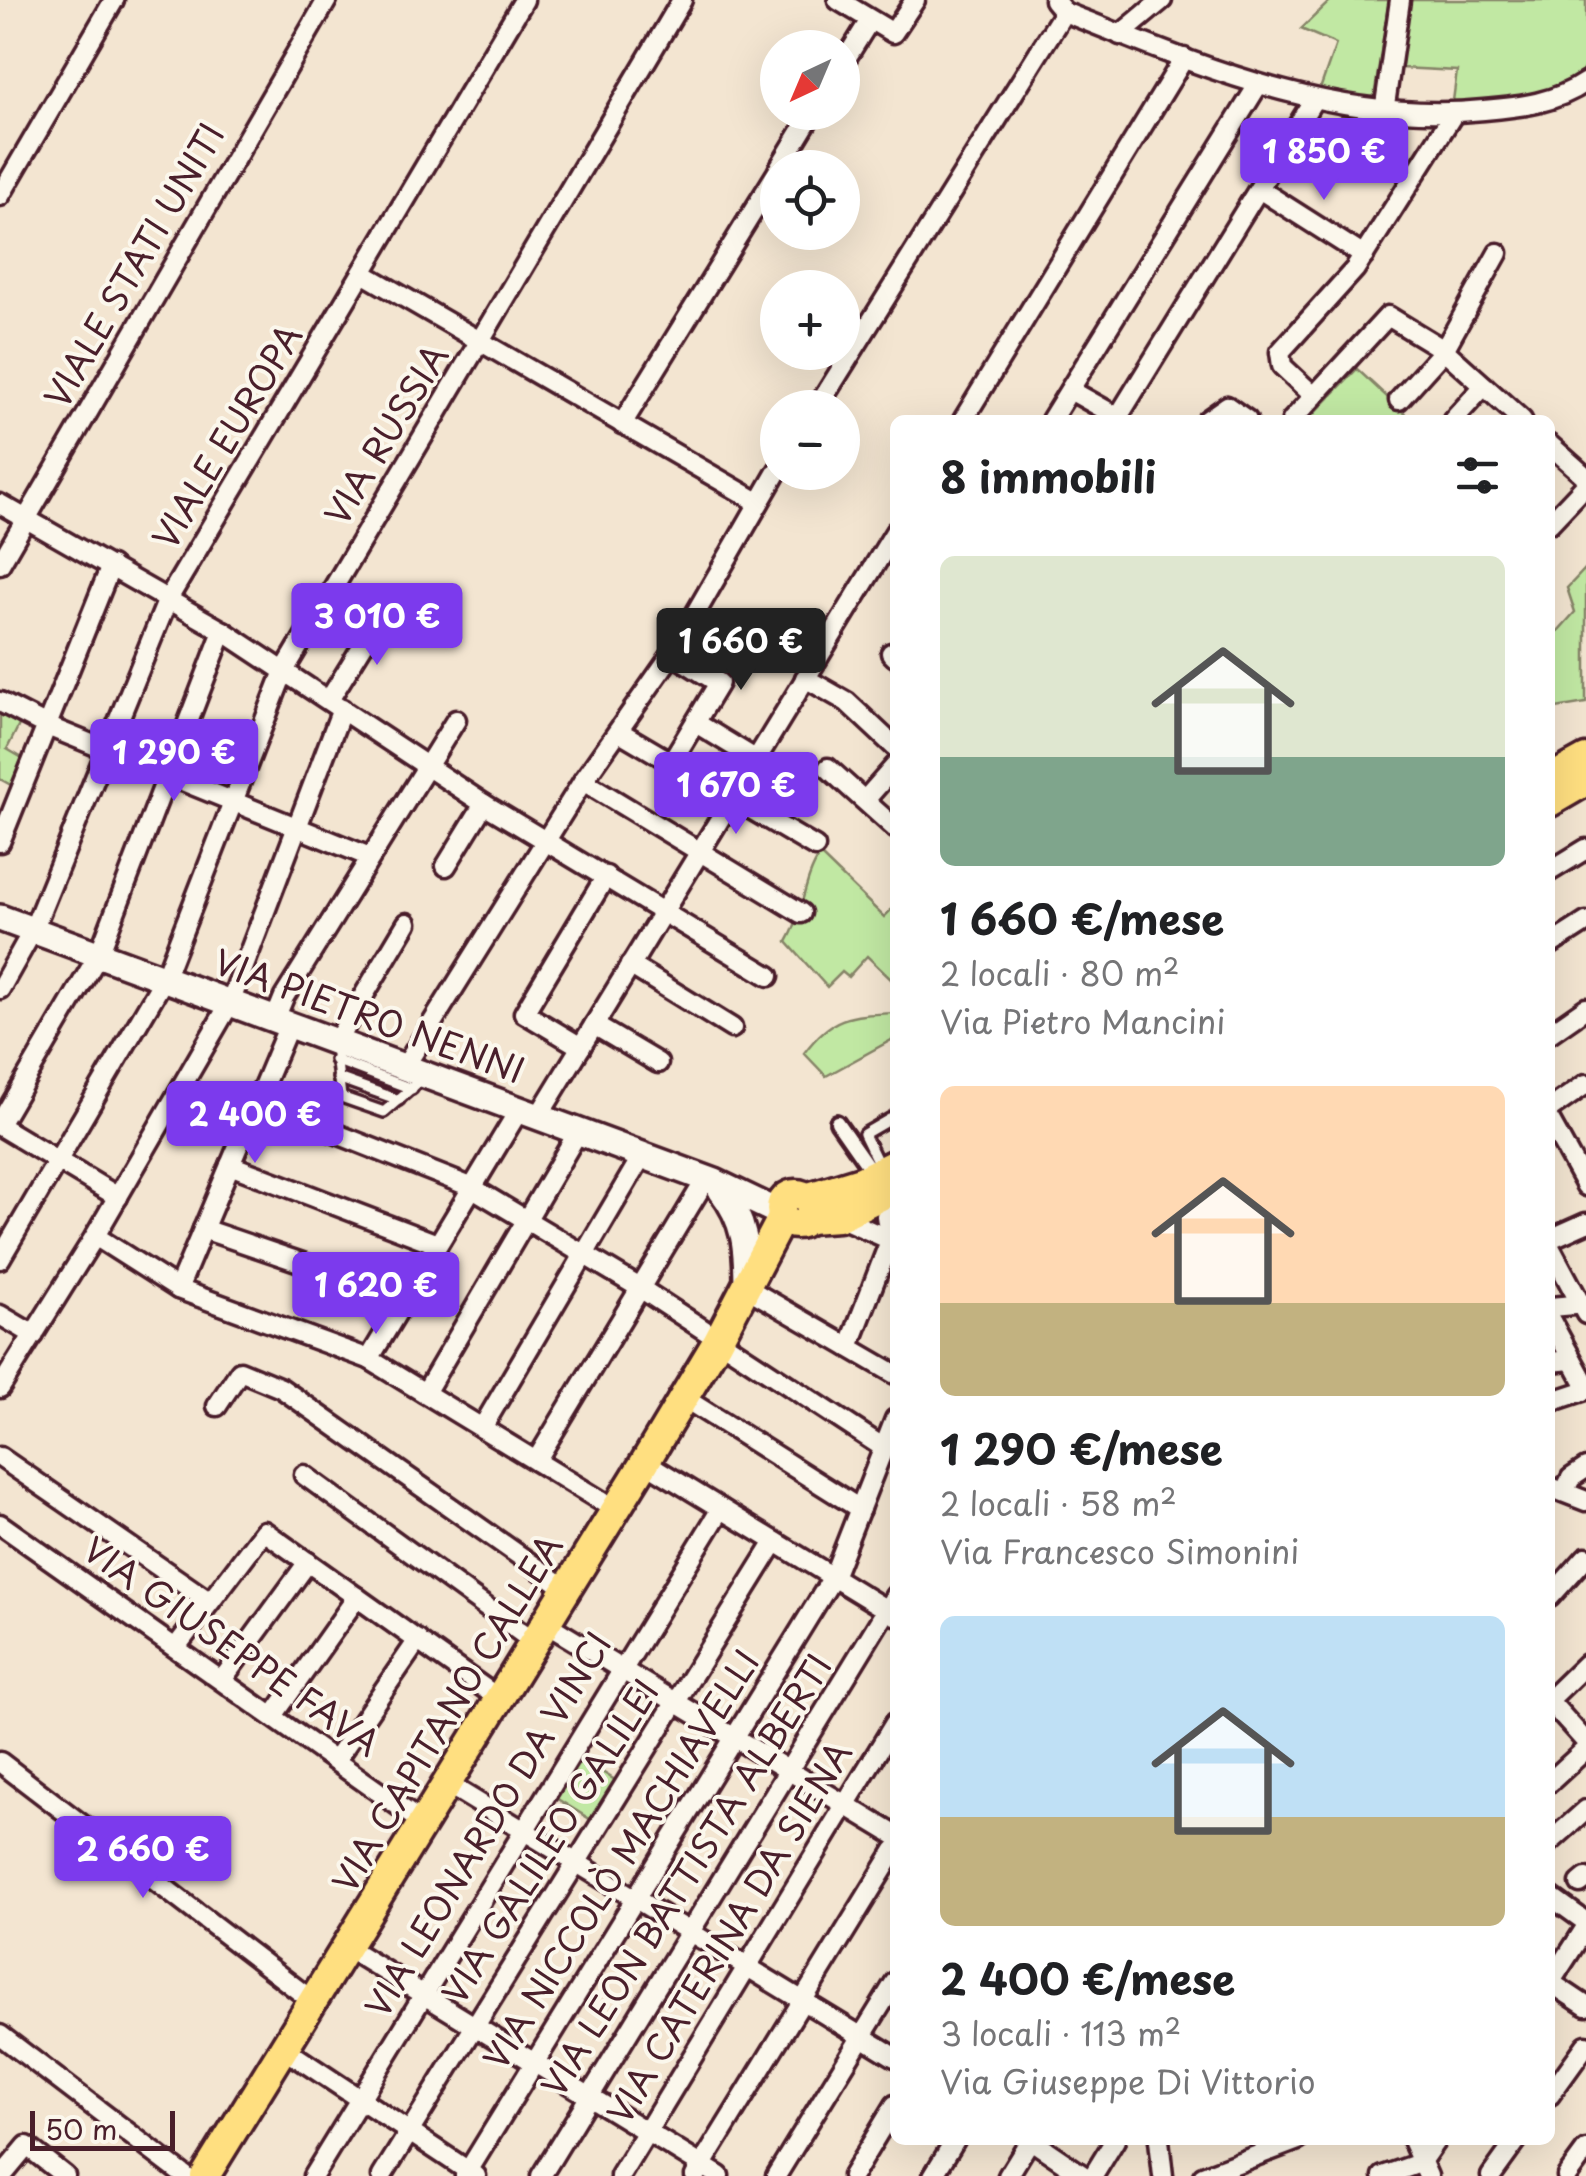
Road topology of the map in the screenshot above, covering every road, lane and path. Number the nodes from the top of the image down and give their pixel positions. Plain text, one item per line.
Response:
1 (114, 0) edge
2 (327, 0) edge
3 (524, 0) edge
4 (682, 0) edge
5 (838, 0) edge
6 (915, 0) edge
7 (1162, 0) edge
8 (1400, 0) edge
9 (1059, 6) edge
10 (870, 20) junction
11 (1120, 35) junction
12 (860, 36) edge
13 (1184, 58) junction
14 (1586, 82) edge
15 (1258, 85) junction
16 (1314, 99) junction
17 (1384, 112) junction
18 (1454, 113) junction
19 (1259, 189) junction
20 (0, 196) edge
21 (760, 198) edge
22 (1498, 253) dead end
23 (1364, 256) junction
24 (364, 274) junction
25 (481, 342) junction
26 (1444, 350) junction
27 (1484, 386) junction
28 (828, 390) edge
29 (1070, 390) junction
30 (1314, 396) junction
31 (1399, 400) dead end
32 (967, 415) edge
33 (1054, 415) edge
34 (1113, 415) edge
35 (1120, 415) edge
36 (1214, 415) edge
37 (1241, 415) edge
38 (1297, 415) edge
39 (1458, 415) edge
40 (1516, 415) edge
41 (622, 424) junction
42 (1555, 449) edge
43 (1586, 477) edge
44 (1586, 486) edge
45 (766, 490) edge
46 (758, 502) junction
47 (0, 504) edge
48 (26, 518) junction
49 (1555, 518) edge
50 (890, 540) edge
51 (0, 564) edge
52 (111, 566) junction
53 (168, 599) junction
54 (384, 611) dead end
55 (224, 631) junction
56 (672, 654) junction
57 (284, 671) junction
58 (805, 678) junction
59 (0, 702) edge
60 (336, 704) junction
61 (456, 720) dead end
62 (696, 723) junction
63 (46, 726) junction
64 (620, 732) junction
65 (890, 742) edge
66 (106, 751) junction
67 (1586, 758) edge
68 (756, 760) junction
69 (672, 761) junction
70 (426, 766) junction
71 (828, 768) dead end
72 (890, 771) edge
73 (168, 776) junction
74 (1555, 776) edge
75 (1586, 781) edge
76 (583, 782) junction
77 (733, 797) junction
78 (1555, 799) edge
79 (864, 800) junction
80 (233, 803) junction
81 (484, 804) junction
82 (890, 823) edge
83 (296, 829) junction
84 (546, 840) junction
85 (0, 842) edge
86 (815, 847) dead end
87 (1586, 849) edge
88 (699, 852) junction
89 (370, 857) junction
90 (446, 866) dead end
91 (1555, 868) edge
92 (606, 876) junction
93 (663, 911) junction
94 (801, 913) dead end
95 (0, 918) edge
96 (1586, 922) edge
97 (407, 923) dead end
98 (34, 930) junction
99 (1555, 942) edge
100 (99, 954) junction
101 (630, 965) junction
102 (769, 976) dead end
103 (164, 979) junction
104 (0, 989) edge
105 (230, 1003) junction
106 (1586, 1008) edge
107 (282, 1022) junction
108 (594, 1024) junction
109 (732, 1028) dead end
110 (1555, 1029) edge
111 (580, 1047) junction
112 (336, 1051) junction
113 (658, 1063) dead end
114 (414, 1077) junction
115 (338, 1078) junction
116 (1586, 1084) edge
117 (176, 1097) junction
118 (399, 1100) junction
119 (256, 1102) junction
120 (1555, 1105) edge
121 (528, 1114) junction
122 (890, 1119) edge
123 (837, 1122) dead end
124 (0, 1124) edge
125 (247, 1124) junction
126 (1555, 1128) edge
127 (578, 1132) junction
128 (642, 1156) junction
129 (58, 1161) junction
130 (1580, 1162) edge
131 (230, 1166) junction
132 (888, 1178) edge
133 (710, 1181) junction
134 (1586, 1186) edge
135 (472, 1187) junction
136 (118, 1197) junction
137 (797, 1210) junction
138 (838, 1217) junction
139 (527, 1218) junction
140 (1586, 1222) edge
141 (203, 1229) junction
142 (890, 1231) edge
143 (96, 1236) junction
144 (1555, 1237) edge
145 (890, 1241) edge
146 (437, 1244) junction
147 (890, 1249) edge
148 (584, 1253) junction
149 (1555, 1257) edge
150 (0, 1260) edge
151 (640, 1288) junction
152 (747, 1288) junction
153 (178, 1289) junction
154 (405, 1298) junction
155 (1555, 1307) edge
156 (1584, 1307) edge
157 (0, 1316) edge
158 (1555, 1328) edge
159 (34, 1334) junction
160 (717, 1342) junction
161 (849, 1347) junction
162 (368, 1359) junction
163 (1572, 1360) junction
164 (1555, 1362) edge
165 (890, 1371) edge
166 (0, 1388) edge
167 (1586, 1388) edge
168 (425, 1394) junction
169 (684, 1398) junction
170 (1555, 1400) edge
171 (217, 1406) dead end
172 (482, 1428) junction
173 (890, 1432) edge
174 (884, 1448) junction
175 (0, 1457) edge
176 (536, 1461) junction
177 (645, 1462) junction
178 (1586, 1468) edge
179 (304, 1475) dead end
180 (1557, 1490) edge
181 (1586, 1500) edge
182 (721, 1508) junction
183 (860, 1509) junction
184 (616, 1510) junction
185 (0, 1524) edge
186 (775, 1542) junction
187 (1586, 1558) edge
188 (308, 1562) junction
189 (833, 1577) junction
190 (566, 1589) junction
191 (1555, 1592) edge
192 (358, 1598) junction
193 (210, 1602) junction
194 (890, 1606) edge
195 (890, 1612) edge
196 (540, 1633) junction
197 (418, 1640) junction
198 (176, 1647) junction
199 (1586, 1665) edge
200 (623, 1669) junction
201 (222, 1680) junction
202 (1555, 1695) edge
203 (500, 1700) junction
204 (676, 1701) junction
205 (1555, 1706) edge
206 (274, 1716) junction
207 (890, 1731) edge
208 (735, 1737) junction
209 (1586, 1746) edge
210 (336, 1761) junction
211 (0, 1762) edge
212 (790, 1771) junction
213 (1555, 1776) edge
214 (449, 1785) junction
215 (846, 1805) junction
216 (1586, 1810) edge
217 (424, 1824) junction
218 (524, 1831) junction
219 (890, 1832) edge
220 (1555, 1838) edge
221 (890, 1858) edge
222 (576, 1863) junction
223 (636, 1899) junction
224 (1555, 1905) edge
225 (1586, 1925) edge
226 (691, 1933) junction
227 (349, 1950) junction
228 (747, 1967) junction
229 (1555, 1975) edge
230 (1555, 1985) edge
231 (890, 1990) edge
232 (423, 1995) junction
233 (803, 2001) junction
234 (315, 2003) junction
235 (1586, 2006) edge
236 (475, 2026) junction
237 (0, 2035) edge
238 (861, 2036) junction
239 (1586, 2046) edge
240 (286, 2050) junction
241 (890, 2054) edge
242 (535, 2063) junction
243 (1555, 2088) edge
244 (590, 2097) junction
245 (360, 2099) junction
246 (890, 2113) edge
247 (410, 2132) junction
248 (647, 2132) junction
249 (952, 2145) edge
250 (1027, 2145) edge
251 (1038, 2145) edge
252 (1112, 2145) edge
253 (1160, 2145) edge
254 (1285, 2145) edge
255 (1414, 2145) edge
256 (1434, 2145) edge
257 (1514, 2145) edge
258 (1586, 2150) edge
259 (1424, 2169) edge
260 (699, 2171) edge
261 (215, 2172) edge
262 (470, 2174) edge
263 (2, 2176) edge
264 (66, 2176) edge
265 (184, 2176) edge
266 (313, 2176) edge
267 (382, 2176) edge
268 (541, 2176) edge
269 (620, 2176) edge
270 (719, 2176) edge
271 (776, 2176) edge
272 (852, 2176) edge
273 (933, 2176) edge
274 (1008, 2176) edge
275 (1084, 2176) edge
276 (1093, 2176) edge
277 (1163, 2176) edge
278 (1203, 2176) edge
279 (1384, 2176) edge
280 (1491, 2176) edge
281 (1567, 2176) edge

1 - 20 street
2 - 48 street, VIALE STATI UNITI
3 - 24 street, VIALE EUROPA
4 - 25 street, VIA RUSSIA
5 - 10 street
6 - 10 street
7 - 11 street
8 - 17 street
9 - 11 street
9 - 28 street
10 - 12 street
11 - 13 street
13 - 15 street
13 - 32 street
14 - 18 street
15 - 16 street
15 - 29 street
16 - 17 street
16 - 19 street
17 - 18 street
18 - 23 street
19 - 23 street
19 - 35 street
21 - 41 street
22 - 26 street
23 - 30 street
24 - 25 street
24 - 53 street, VIALE EUROPA
25 - 41 street
25 - 57 street, VIA RUSSIA
26 - 27 street
26 - 30 street
26 - 31 street
27 - 39 street
27 - 40 street
29 - 33 street
29 - 34 street
30 - 38 street
36 - 37 street
41 - 46 street
42 - 43 street
44 - 49 street
45 - 46 street
46 - 56 street
47 - 48 street
48 - 51 street, VIALE STATI UNITI
48 - 52 street
50 - 58 street
52 - 53 street
52 - 63 street
53 - 55 street
53 - 66 street, VIALE EUROPA
54 - 60 street
55 - 57 street
55 - 73 street
56 - 62 street
56 - 64 street
57 - 60 street
57 - 80 street, VIA RUSSIA
58 - 65 street
58 - 68 street
59 - 63 street
60 - 70 street
60 - 83 street
61 - 70 street
62 - 68 street
62 - 69 street
63 - 66 street
63 - 85 street
64 - 69 street
64 - 76 street
66 - 73 street
66 - 98 street, VIALE EUROPA
67 - 74 main road
68 - 77 street
69 - 77 street
70 - 81 street
70 - 89 street
71 - 79 street
72 - 79 street
73 - 80 street
73 - 100 street
75 - 78 main road
76 - 84 street
76 - 88 street
77 - 86 street
77 - 88 street
79 - 82 street
80 - 83 street
80 - 103 street, VIA RUSSIA
81 - 84 street
81 - 90 street
83 - 89 street
83 - 105 street
84 - 92 street
84 - 114 street
87 - 91 street
88 - 93 street
88 - 94 street
89 - 107 street
92 - 93 street
92 - 111 street
93 - 101 street
93 - 102 street
95 - 98 main road, VIA PIETRO NENNI
96 - 99 street
97 - 112 street
98 - 100 main road, VIA PIETRO NENNI
98 - 104 street, VIALE EUROPA
100 - 103 main road, VIA PIETRO NENNI
100 - 124 street
101 - 108 street
101 - 109 street
103 - 105 main road, VIA PIETRO NENNI
103 - 129 street, VIA RUSSIA
105 - 107 main road, VIA PIETRO NENNI
105 - 117 street
106 - 110 street
107 - 112 main road, VIA PIETRO NENNI
107 - 119 street
108 - 111 street
108 - 113 street
111 - 121 street
112 - 114 main road, VIA PIETRO NENNI
112 - 115 lane
114 - 118 lane
114 - 121 main road, VIA PIETRO NENNI
115 - 118 lane
115 - 118 lane
116 - 120 street
117 - 125 street
117 - 136 street
119 - 125 street
119 - 135 street
121 - 127 main road, VIA PIETRO NENNI
121 - 135 street
122 - 132 lane
123 - 132 street
124 - 129 street
125 - 131 street
126 - 130 street
127 - 128 main road, VIA PIETRO NENNI
127 - 139 street
128 - 133 main road, VIA PIETRO NENNI
128 - 148 street
129 - 136 street
129 - 150 street, VIA RUSSIA
130 - 134 street
131 - 141 street
131 - 146 street
132 - 137 main road
132 - 138 main road
132 - 142 street
133 - 137 main road, VIA PIETRO NENNI
133 - 151 street
133 - 152 main road
135 - 139 street
135 - 146 street
136 - 143 street
137 - 138 main road
137 - 152 main road, VIA CAPITANO CALLEA
138 - 145 street
139 - 148 street
139 - 168 street
140 - 144 street
141 - 153 street
141 - 154 street
143 - 153 street
143 - 159 street
146 - 154 street
147 - 161 street
148 - 151 street
148 - 172 street
149 - 156 street
151 - 160 street
151 - 176 street
152 - 160 main road, VIA CAPITANO CALLEA
152 - 161 street
153 - 162 street
154 - 162 street
155 - 156 street
157 - 159 street
158 - 163 street
159 - 166 street
160 - 169 main road, VIA CAPITANO CALLEA
160 - 174 street
161 - 165 street
162 - 168 street
163 - 164 street
163 - 167 street
167 - 170 street
168 - 172 street
169 - 177 main road, VIA CAPITANO CALLEA
169 - 183 street
171 - 190 street
172 - 176 street
173 - 174 street, VIA NICCOLÒ MACHIAVELLI
174 - 183 street, VIA NICCOLÒ MACHIAVELLI
175 - 193 street
176 - 184 street
177 - 182 street
177 - 184 main road, VIA CAPITANO CALLEA
178 - 180 street
179 - 196 street
180 - 181 street
182 - 186 street
182 - 200 street, VIA LEONARDO DA VINCI
183 - 189 street, VIA NICCOLÒ MACHIAVELLI
184 - 190 main road, VIA CAPITANO CALLEA
185 - 198 street, VIA GIUSEPPE FAVA
186 - 189 street
186 - 204 street, VIA GALILEO GALILEI
187 - 191 street
188 - 192 street
188 - 193 street
188 - 201 street
189 - 194 street
189 - 208 street, VIA NICCOLÒ MACHIAVELLI
190 - 196 main road, VIA CAPITANO CALLEA
192 - 197 street
192 - 206 street
193 - 198 street
195 - 212 street, VIA LEON BATTISTA ALBERTI
196 - 200 street
196 - 203 main road, VIA CAPITANO CALLEA
197 - 203 street
197 - 210 street
198 - 201 street, VIA GIUSEPPE FAVA
199 - 202 street
200 - 204 street
200 - 218 street, VIA LEONARDO DA VINCI
201 - 206 street, VIA GIUSEPPE FAVA
203 - 214 main road, VIA CAPITANO CALLEA
204 - 208 street
204 - 222 street, VIA GALILEO GALILEI
205 - 209 street
206 - 210 street, VIA GIUSEPPE FAVA
207 - 215 street, VIA CATERINA DA SIENA
208 - 212 street
208 - 223 street, VIA NICCOLÒ MACHIAVELLI
209 - 213 street
210 - 217 street, VIA GIUSEPPE FAVA
211 - 234 street
212 - 215 street
212 - 226 street, VIA LEON BATTISTA ALBERTI
214 - 217 main road, VIA CAPITANO CALLEA
214 - 218 street
215 - 219 street
215 - 228 street, VIA CATERINA DA SIENA
216 - 220 street
217 - 227 main road, VIA CAPITANO CALLEA
218 - 222 street
218 - 232 street, VIA LEONARDO DA VINCI
221 - 233 street
222 - 223 street
222 - 236 street, VIA GALILEO GALILEI
223 - 226 street
223 - 242 street, VIA NICCOLÒ MACHIAVELLI
224 - 225 street
225 - 229 street
226 - 228 street
226 - 244 street, VIA LEON BATTISTA ALBERTI
227 - 232 street
227 - 234 main road, VIA CAPITANO CALLEA
228 - 233 street
228 - 248 street, VIA CATERINA DA SIENA
230 - 235 street
231 - 238 street
232 - 236 street
232 - 245 street, VIA LEONARDO DA VINCI
233 - 238 street
233 - 260 street
234 - 240 main road, VIA CAPITANO CALLEA
236 - 242 street
236 - 247 street, VIA GALILEO GALILEI
237 - 265 street
238 - 241 street
238 - 271 street
239 - 243 street
240 - 245 street
240 - 261 main road, VIA CAPITANO CALLEA
242 - 244 street
242 - 262 street, VIA NICCOLÒ MACHIAVELLI
244 - 248 street
244 - 268 street, VIA LEON BATTISTA ALBERTI
245 - 247 street
245 - 266 street, VIA LEONARDO DA VINCI
246 - 272 street
247 - 262 street
247 - 267 street, VIA GALILEO GALILEI
248 - 260 street
248 - 269 street, VIA CATERINA DA SIENA
249 - 273 street
250 - 274 street
251 - 275 street
252 - 276 street
253 - 277 street
254 - 278 street
255 - 259 street
256 - 259 street
257 - 280 street
258 - 281 street
259 - 279 street
260 - 270 street
263 - 264 street

